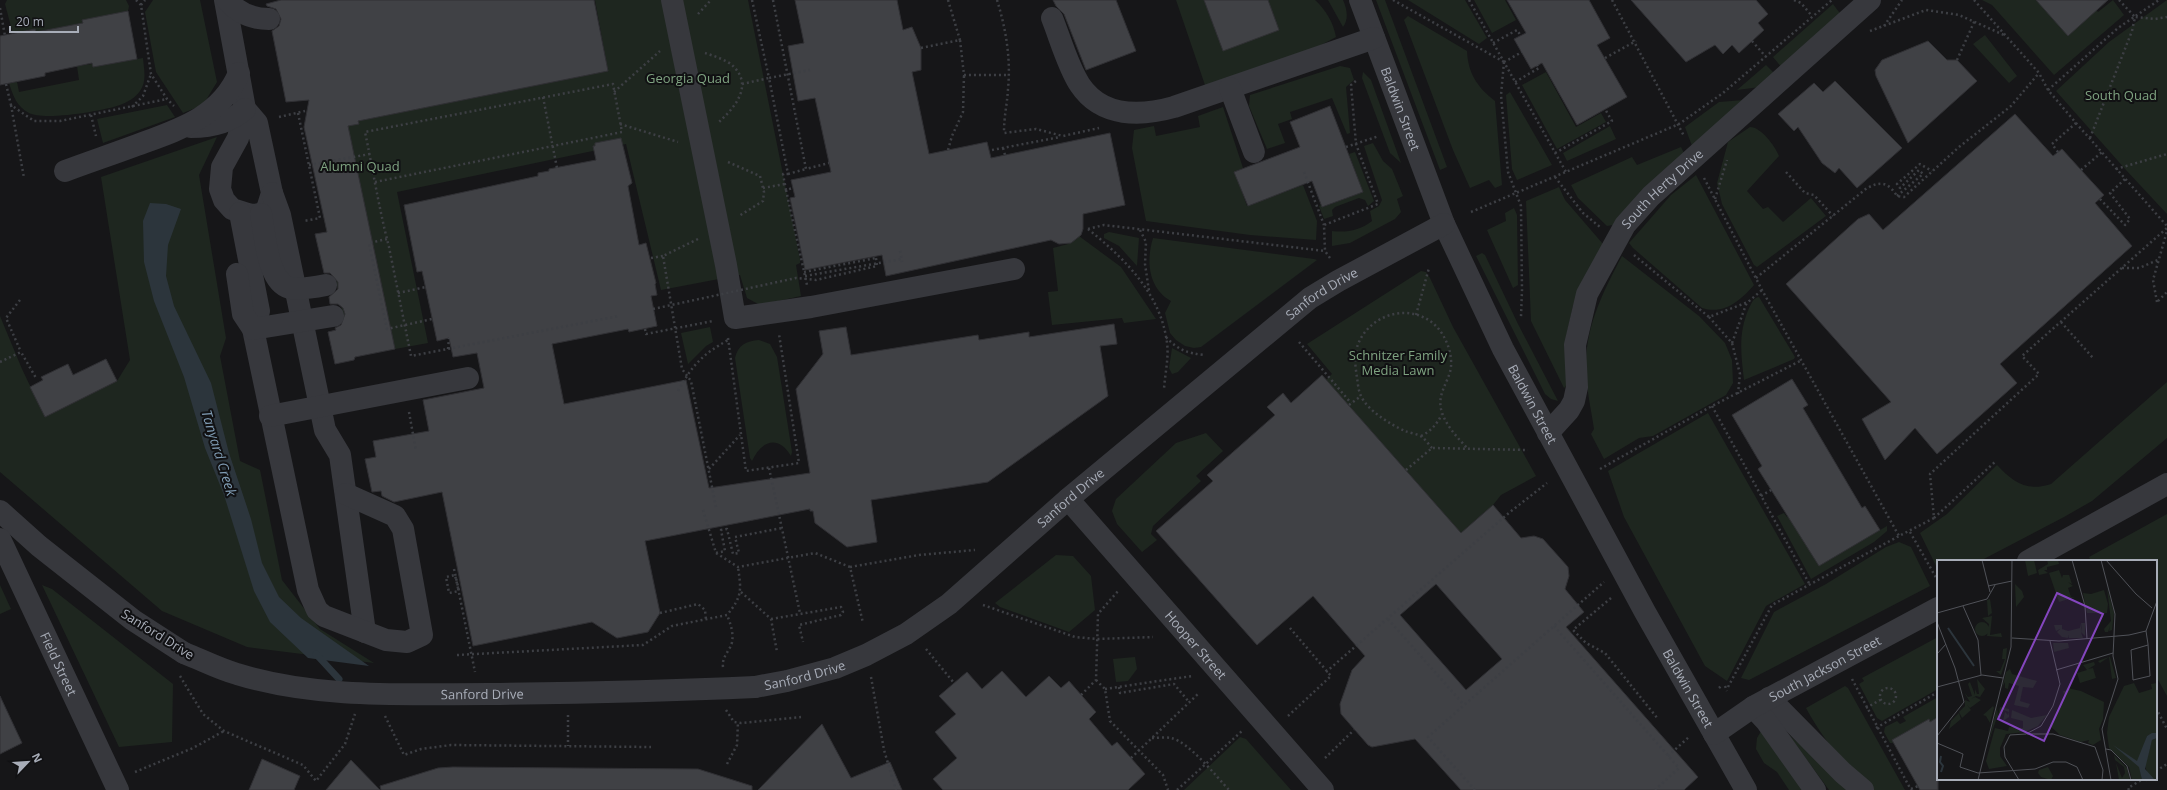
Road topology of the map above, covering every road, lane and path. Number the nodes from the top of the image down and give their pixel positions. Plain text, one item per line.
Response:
1 (136, 0) edge
2 (144, 0) edge
3 (226, 0) edge
4 (672, 0) edge
5 (752, 0) edge
6 (773, 0) edge
7 (948, 0) edge
8 (997, 0) edge
9 (1360, 0) edge
10 (1393, 0) edge
11 (1469, 0) edge
12 (1612, 0) edge
13 (1794, 0) edge
14 (1832, 0) edge
15 (1870, 0) edge
16 (1902, 0) edge
17 (1974, 0) edge
18 (2119, 0) edge
19 (2159, 0) edge
20 (141, 5) junction
21 (0, 8) edge
22 (1812, 16) junction
23 (2135, 17) junction
24 (2167, 17) edge
25 (1052, 18) dead end
26 (269, 19) dead end
27 (1975, 20) junction
28 (1884, 26) junction
29 (1871, 31) dead end
30 (5, 36) dead end
31 (1521, 36) dead end
32 (2006, 36) junction
33 (680, 38) junction
34 (1374, 38) junction
35 (960, 40) junction
36 (1636, 41) junction
37 (1493, 43) junction
38 (921, 48) dead end
39 (1522, 52) dead end
40 (1605, 58) dead end
41 (1957, 60) dead end
42 (1504, 62) junction
43 (1537, 65) dead end
44 (810, 70) dead end
45 (239, 73) junction
46 (2039, 73) junction
47 (151, 74) junction
48 (788, 75) junction
49 (964, 75) junction
50 (1008, 76) junction
51 (769, 78) junction
52 (1357, 80) dead end
53 (1515, 82) junction
54 (6, 84) dead end
55 (742, 84) junction
56 (1230, 88) junction
57 (2048, 90) junction
58 (614, 92) junction
59 (543, 97) junction
60 (167, 99) junction
61 (172, 102) dead end
62 (11, 105) junction
63 (131, 108) junction
64 (245, 109) junction
65 (1605, 109) dead end
66 (305, 111) dead end
67 (298, 113) junction
68 (278, 117) dead end
69 (2076, 123) junction
70 (620, 124) junction
71 (1679, 124) junction
72 (187, 127) junction
73 (1104, 127) dead end
74 (1062, 136) junction
75 (1378, 136) dead end
76 (2090, 138) junction
77 (1356, 144) junction
78 (700, 145) junction
79 (552, 146) junction
80 (1346, 147) dead end
81 (1003, 148) junction
82 (948, 150) dead end
83 (992, 150) dead end
84 (1254, 152) dead end
85 (2058, 152) dead end
86 (2102, 152) junction
87 (1555, 153) junction
88 (370, 154) junction
89 (2167, 154) edge
90 (1005, 155) dead end
91 (1728, 157) dead end
92 (1694, 158) junction
93 (829, 163) dead end
94 (309, 165) junction
95 (557, 168) dead end
96 (806, 169) junction
97 (2116, 169) junction
98 (2081, 170) dead end
99 (65, 171) dead end
100 (1932, 171) junction
101 (1304, 172) dead end
102 (1566, 172) junction
103 (1786, 172) dead end
104 (788, 174) junction
105 (24, 178) dead end
106 (2125, 179) junction
107 (375, 182) junction
108 (785, 184) junction
109 (763, 188) junction
110 (793, 188) dead end
111 (786, 190) junction
112 (272, 193) junction
113 (1516, 193) junction
114 (1897, 196) junction
115 (1714, 199) junction
116 (2100, 199) dead end
117 (241, 209) junction
118 (1471, 212) dead end
119 (1833, 216) junction
120 (300, 222) dead end
121 (1444, 224) junction
122 (1324, 225) junction
123 (719, 229) junction
124 (2167, 229) edge
125 (1140, 230) junction
126 (387, 239) junction
127 (900, 251) dead end
128 (1325, 251) junction
129 (663, 256) junction
130 (652, 258) dead end
131 (1330, 258) dead end
132 (2158, 260) junction
133 (1430, 268) dead end
134 (2122, 268) junction
135 (1014, 269) dead end
136 (805, 276) dead end
137 (1756, 278) junction
138 (326, 285) dead end
139 (296, 288) junction
140 (426, 288) dead end
141 (1762, 290) junction
142 (2167, 292) edge
143 (398, 293) junction
144 (1149, 294) junction
145 (20, 300) dead end
146 (1748, 302) junction
147 (653, 309) dead end
148 (776, 312) junction
149 (1717, 314) dead end
150 (1416, 315) junction
151 (333, 316) dead end
152 (619, 316) dead end
153 (1521, 317) dead end
154 (1709, 317) dead end
155 (735, 318) junction
156 (432, 319) dead end
157 (303, 320) junction
158 (2061, 322) junction
159 (674, 328) junction
160 (253, 329) junction
161 (645, 329) dead end
162 (1165, 337) junction
163 (449, 338) dead end
164 (728, 340) junction
165 (1299, 342) dead end
166 (1732, 343) junction
167 (448, 349) junction
168 (21, 352) junction
169 (1204, 355) dead end
170 (2093, 358) dead end
171 (1802, 360) junction
172 (0, 362) edge
173 (687, 375) junction
174 (36, 378) dead end
175 (468, 378) dead end
176 (1164, 389) dead end
177 (678, 391) dead end
178 (1738, 394) junction
179 (1361, 396) junction
180 (1712, 406) junction
181 (321, 407) junction
182 (408, 410) dead end
183 (1442, 414) junction
184 (270, 416) junction
185 (1548, 433) junction
186 (741, 435) junction
187 (1421, 436) junction
188 (1432, 448) junction
189 (1468, 449) junction
190 (1528, 450) dead end
191 (416, 451) dead end
192 (1996, 461) dead end
193 (769, 468) junction
194 (709, 469) junction
195 (1600, 469) dead end
196 (1406, 470) dead end
197 (1548, 483) dead end
198 (2167, 484) edge
199 (1771, 490) dead end
200 (346, 494) junction
201 (1761, 496) junction
202 (1068, 499) junction
203 (716, 507) dead end
204 (703, 510) dead end
205 (0, 511) edge
206 (1934, 518) junction
207 (782, 528) junction
208 (1910, 532) junction
209 (1899, 536) junction
210 (0, 539) edge
211 (980, 549) dead end
212 (716, 554) junction
213 (789, 558) junction
214 (2030, 560) edge
215 (738, 567) junction
216 (850, 567) junction
217 (454, 570) dead end
218 (1937, 579) edge
219 (1810, 585) junction
220 (1597, 588) dead end
221 (1120, 589) dead end
222 (741, 592) junction
223 (1616, 594) dead end
224 (982, 605) dead end
225 (1937, 609) edge
226 (660, 613) dead end
227 (800, 613) junction
228 (771, 619) junction
229 (1388, 619) junction
230 (706, 620) junction
231 (863, 623) dead end
232 (1554, 626) junction
233 (1290, 628) dead end
234 (365, 632) junction
235 (1153, 637) dead end
236 (1097, 639) junction
237 (803, 642) dead end
238 (926, 649) dead end
239 (777, 652) dead end
240 (457, 655) dead end
241 (475, 672) dead end
242 (1326, 672) junction
243 (1196, 675) dead end
244 (871, 677) dead end
245 (1096, 680) junction
246 (184, 683) dead end
247 (954, 683) dead end
248 (1854, 683) dead end
249 (1119, 687) junction
250 (1719, 688) dead end
251 (1105, 689) junction
252 (1199, 693) dead end
253 (1937, 693) edge
254 (1081, 695) dead end
255 (1880, 700) junction
256 (1189, 702) junction
257 (1761, 702) junction
258 (1464, 706) junction
259 (1866, 708) junction
260 (2157, 710) edge
261 (568, 713) dead end
262 (355, 714) dead end
263 (1286, 717) dead end
264 (1658, 719) dead end
265 (738, 722) dead end
266 (389, 723) dead end
267 (1876, 728) junction
268 (1244, 729) dead end
269 (2167, 729) edge
270 (1354, 730) dead end
271 (224, 731) junction
272 (1714, 734) junction
273 (1152, 738) junction
274 (1687, 739) dead end
275 (568, 746) junction
276 (651, 747) dead end
277 (1139, 751) junction
278 (1668, 756) junction
279 (1131, 758) dead end
280 (1320, 762) dead end
281 (727, 764) dead end
282 (2167, 764) edge
283 (1205, 765) junction
284 (2157, 770) edge
285 (133, 773) dead end
286 (2141, 780) edge
287 (2147, 780) edge
288 (2149, 783) dead end
289 (1918, 786) dead end
290 (118, 790) edge
291 (896, 790) edge
292 (1168, 790) edge
293 (1177, 790) edge
294 (1229, 790) edge
295 (1323, 790) edge
296 (1475, 790) edge
297 (1655, 790) edge
298 (1746, 790) edge
299 (1815, 790) edge
300 (1863, 790) edge
301 (1911, 790) edge
302 (2129, 790) edge

1 - 20 path
2 - 20 path
3 - 26 street
3 - 45 street
4 - 33 street
5 - 51 path
6 - 48 path
7 - 35 path
8 - 50 path
9 - 34 street, Baldwin Street
10 - 42 path
11 - 37 path
12 - 36 path
13 - 22 path
14 - 22 path
15 - 92 street, South Herty Drive
16 - 28 path
17 - 32 path
18 - 23 path
19 - 23 path
20 - 47 path
21 - 30 path
22 - 71 path
23 - 24 path
23 - 57 path
23 - 76 path
25 - 56 street
27 - 28 path
27 - 32 path
27 - 41 path
28 - 29 path
31 - 37 path
32 - 46 path
33 - 55 path
33 - 58 path
33 - 78 street
34 - 56 street
34 - 121 street, Baldwin Street
35 - 38 path
35 - 49 path
36 - 40 path
36 - 71 path
37 - 42 path
39 - 42 path
42 - 53 path
42 - 113 path
43 - 53 path
44 - 48 path
45 - 64 street
45 - 72 street
46 - 57 path
46 - 100 path
47 - 60 path
47 - 63 path
48 - 51 path
48 - 96 path
49 - 50 path
49 - 82 path
50 - 74 path
51 - 55 path
51 - 104 path
52 - 77 path
53 - 87 path
54 - 62 path
55 - 78 path
56 - 84 street
57 - 69 path
58 - 59 path
58 - 70 path
59 - 79 path
59 - 88 path
60 - 61 path
60 - 63 path
62 - 63 path
62 - 105 path
64 - 72 street
64 - 112 street
64 - 117 street
65 - 87 path
66 - 67 path
67 - 68 path
67 - 94 path
69 - 76 path
69 - 85 path
70 - 78 path
70 - 79 path
71 - 92 path
71 - 102 path
72 - 99 street
73 - 74 path
74 - 81 path
75 - 77 path
76 - 86 path
77 - 80 path
77 - 122 path
78 - 109 path
78 - 123 street
79 - 95 path
79 - 107 path
81 - 83 path
81 - 90 path
86 - 97 path
86 - 98 path
87 - 102 path
88 - 94 path
88 - 107 path
89 - 97 path
91 - 115 path
92 - 115 path
92 - 185 street, South Herty Drive
93 - 96 path
94 - 120 path
96 - 104 path
97 - 106 path
100 - 114 path
100 - 114 path
101 - 122 path
102 - 113 path
103 - 119 path
104 - 108 path
106 - 116 path
106 - 124 path
107 - 126 path
108 - 109 path
108 - 111 path
109 - 123 path
110 - 111 path
111 - 147 path, bridge
112 - 117 street
112 - 139 street
113 - 118 path
113 - 153 path
114 - 119 path
115 - 137 path
117 - 139 street
117 - 160 street
119 - 137 path
121 - 185 street, Baldwin Street
121 - 202 street, Sanford Drive
122 - 128 path
123 - 129 path
123 - 155 street
124 - 132 path
124 - 134 path
125 - 128 path
125 - 144 path
125 - 144 path
126 - 143 path
126 - 156 path
127 - 136 path, bridge
128 - 131 path
129 - 130 path
129 - 159 path
132 - 134 path
132 - 142 path
133 - 150 path
134 - 158 path
135 - 148 street
137 - 141 path
138 - 139 street
139 - 157 street
140 - 143 path
141 - 146 path
141 - 171 path
143 - 167 path
144 - 162 path
145 - 168 path
146 - 149 path
146 - 166 path
148 - 155 street
148 - 193 path
150 - 179 path
150 - 183 path
151 - 157 street
152 - 167 path
154 - 166 path
155 - 159 path
155 - 164 path
157 - 160 street
157 - 181 street
158 - 170 path
158 - 206 path
159 - 161 path
159 - 173 path
160 - 184 street
162 - 169 path
162 - 176 path
163 - 167 path
164 - 173 path
164 - 186 path
165 - 179 path
166 - 178 path
168 - 172 path
168 - 174 path
171 - 178 path
171 - 209 path
173 - 177 path
173 - 194 path
175 - 181 street
178 - 180 path
179 - 187 path
180 - 195 path
180 - 201 path
181 - 184 street
181 - 200 street
182 - 191 path
183 - 187 path
183 - 189 path
184 - 234 street
185 - 272 street, Baldwin Street
186 - 193 path
186 - 194 path
187 - 188 path
188 - 189 path
188 - 196 path
189 - 190 path
192 - 206 path
193 - 207 path
194 - 203 path
197 - 229 path
198 - 214 street
199 - 201 path
200 - 234 street
200 - 234 street
201 - 219 path
202 - 205 street, Sanford Drive, bridge
202 - 295 street, Hooper Street
204 - 212 path
206 - 208 path
207 - 212 path
207 - 213 path
208 - 209 path
208 - 218 path
209 - 219 path
210 - 290 street, Field Street
211 - 216 path
212 - 215 path
213 - 215 path
213 - 216 path
213 - 227 path
215 - 222 path
216 - 231 path
217 - 241 path, bridge
219 - 250 path
220 - 232 path
221 - 236 path
222 - 228 path
222 - 230 path
223 - 264 path
224 - 236 path
225 - 257 street, South Jackson Street
226 - 230 path
227 - 228 path
227 - 237 path
228 - 239 path
229 - 242 path
229 - 258 path
230 - 240 path
232 - 258 path
232 - 278 path
233 - 242 path
235 - 236 path
236 - 245 path
238 - 247 path
242 - 263 path
243 - 249 path
244 - 291 path
245 - 251 path
245 - 254 path
246 - 271 path
248 - 259 path
249 - 251 path
249 - 256 path
251 - 277 path
252 - 256 path
253 - 267 path
255 - 255 path
255 - 259 path
256 - 273 path
257 - 272 street, South Jackson Street
257 - 299 street
257 - 300 street
258 - 296 path
259 - 267 path
260 - 269 path
261 - 275 path
262 - 271 path
265 - 281 path
266 - 275 path
267 - 301 path
268 - 283 path
270 - 280 path
271 - 285 path
272 - 298 street, Baldwin Street
273 - 277 path
273 - 283 path
274 - 278 path
275 - 276 path
277 - 279 path
277 - 292 path
278 - 297 path
282 - 284 path
283 - 293 path
283 - 294 path
286 - 302 path
287 - 288 path
289 - 301 path

